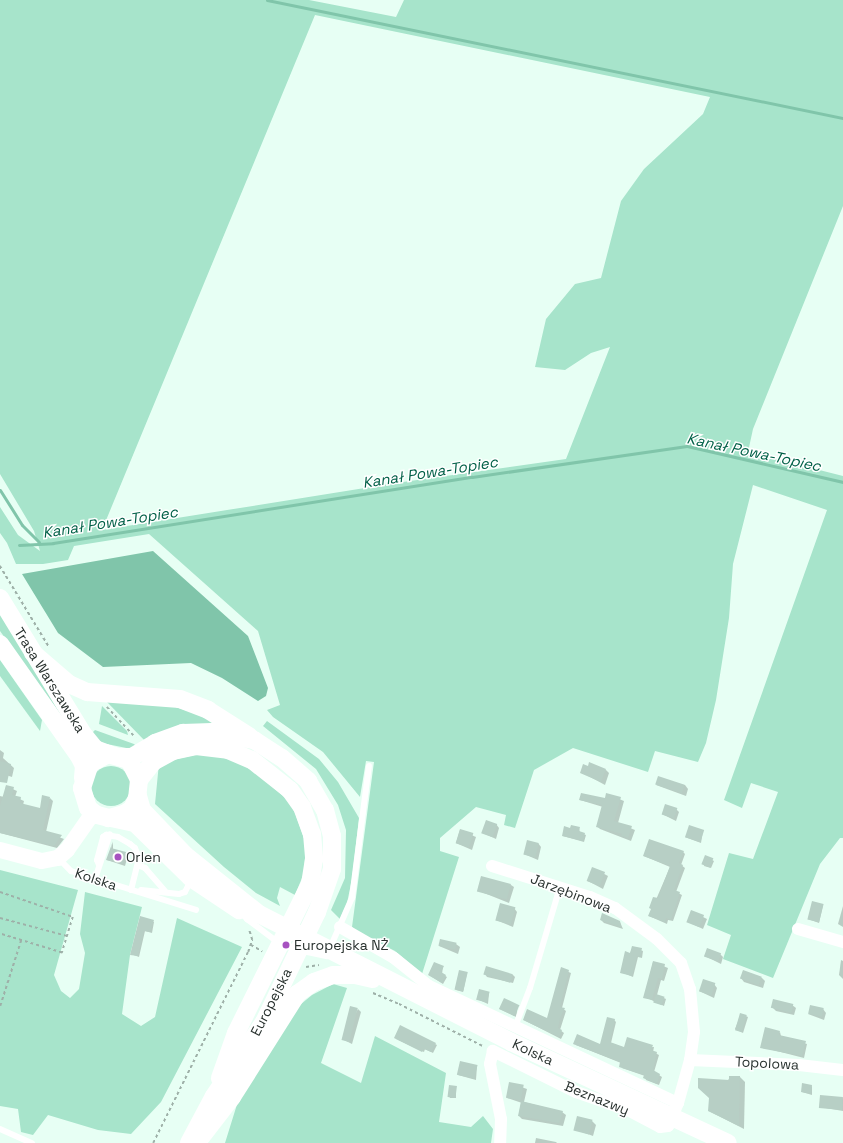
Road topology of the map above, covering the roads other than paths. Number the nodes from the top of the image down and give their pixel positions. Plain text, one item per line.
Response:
1 (0, 598) edge
2 (0, 644) edge
3 (33, 653) junction
4 (254, 740) junction
5 (115, 756) junction
6 (368, 766) dead end
7 (83, 778) junction
8 (139, 788) junction
9 (104, 822) junction
10 (0, 850) edge
11 (58, 858) junction
12 (138, 865) junction
13 (492, 866) dead end
14 (191, 878) junction
15 (96, 879) junction
16 (560, 885) junction
17 (131, 890) junction
18 (165, 891) junction
19 (309, 908) junction
20 (196, 910) dead end
21 (259, 914) junction
22 (242, 918) junction
23 (340, 927) junction
24 (798, 928) dead end
25 (843, 942) edge
26 (335, 953) junction
27 (401, 986) junction
28 (515, 1027) junction
29 (690, 1060) junction
30 (843, 1070) edge
31 (675, 1110) junction
32 (0, 1129) edge
33 (32, 1143) edge
34 (189, 1143) edge
35 (196, 1143) edge
36 (500, 1143) edge
37 (728, 1143) edge

1 - 3 main road, Trasa Warszawska
2 - 7 main road, Trasa Warszawska
3 - 4 main road
3 - 5 main road, Trasa Warszawska
4 - 5 main road, Europejska
4 - 19 main road, Europejska
5 - 7 main road
5 - 8 main road
6 - 23 lane
7 - 9 main road
8 - 9 main road
8 - 19 main road, Europejska
8 - 21 main road
9 - 11 street
9 - 12 lane
9 - 14 main road
9 - 15 lane
10 - 11 street
11 - 15 lane, Kolska
12 - 17 lane
12 - 18 lane
13 - 16 street, Jarzębinowa
14 - 18 lane
14 - 22 main road
15 - 17 lane, Kolska
16 - 28 lane
16 - 29 street, Jarzębinowa
17 - 18 lane
17 - 20 lane, Kolska
19 - 34 main road, Europejska
21 - 22 main road
21 - 26 main road
22 - 26 lane
23 - 26 lane
23 - 28 street
24 - 25 street
26 - 27 main road, Kolska
27 - 31 main road, Kolska
27 - 35 main road
28 - 31 street
29 - 30 street, Topolowa
29 - 31 street
31 - 36 street, Beznazwy
31 - 37 main road, Kolska
32 - 33 lane

